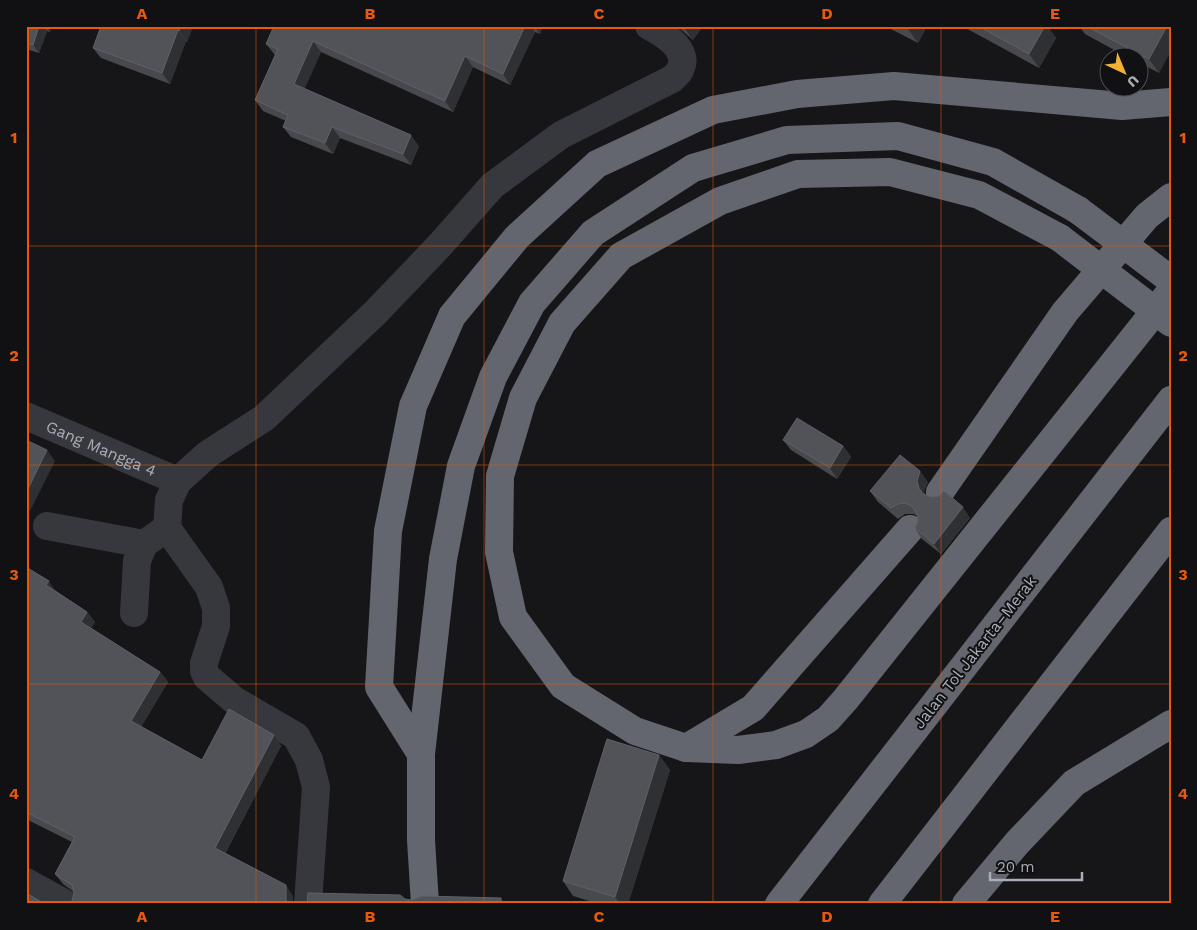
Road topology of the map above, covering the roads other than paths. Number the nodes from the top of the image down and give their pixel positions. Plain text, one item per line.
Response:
1 (649, 26) edge
2 (1171, 102) edge
3 (1171, 197) edge
4 (1171, 280) edge
5 (1171, 291) edge
6 (1171, 323) edge
7 (1171, 400) edge
8 (26, 416) edge
9 (178, 481) junction
10 (940, 492) edge
11 (47, 526) dead end
12 (167, 528) junction
13 (910, 529) dead end
14 (1171, 530) edge
15 (144, 544) junction
16 (134, 613) dead end
17 (1171, 724) edge
18 (686, 748) junction
19 (421, 754) junction
20 (27, 883) edge
21 (66, 904) edge
22 (308, 904) edge
23 (425, 904) edge
24 (779, 904) edge
25 (882, 904) edge
26 (966, 904) edge

1 - 9 street
2 - 19 highway
3 - 10 highway
4 - 19 highway, bridge
5 - 18 highway
6 - 18 highway, bridge
7 - 24 highway, Jalan Tol Jakarta–Merak
8 - 9 street, Gang Mangga 4
9 - 12 street
11 - 15 street
12 - 15 street
12 - 22 street
13 - 18 highway
14 - 25 highway
15 - 16 street
17 - 26 highway
19 - 23 highway
20 - 21 street

